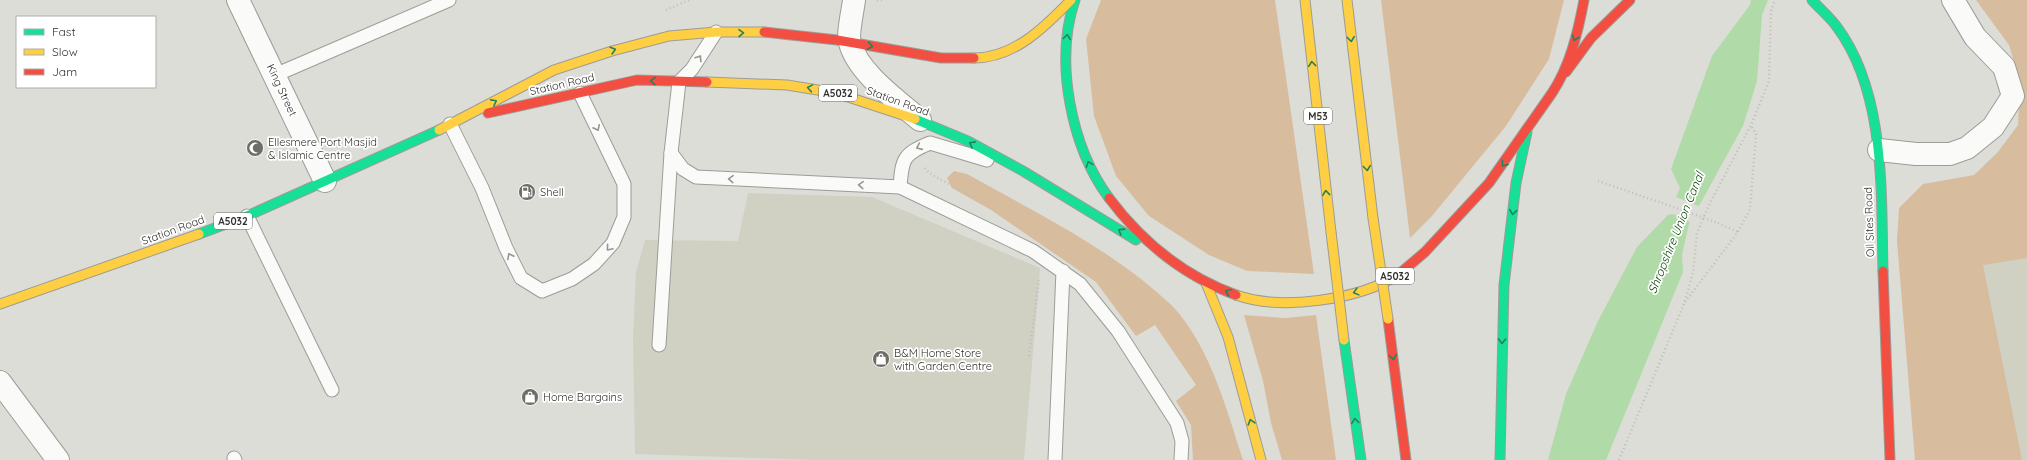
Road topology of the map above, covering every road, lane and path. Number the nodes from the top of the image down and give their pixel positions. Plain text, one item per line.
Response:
1 (238, 0) edge
2 (449, 0) edge
3 (854, 0) edge
4 (1071, 0) edge
5 (1075, 0) edge
6 (1305, 0) edge
7 (1347, 0) edge
8 (1584, 0) edge
9 (1630, 0) edge
10 (1775, 0) edge
11 (1812, 0) edge
12 (1953, 0) edge
13 (716, 32) junction
14 (849, 42) junction
15 (275, 75) junction
16 (1560, 80) junction
17 (678, 82) junction
18 (580, 93) junction
19 (455, 122) junction
20 (923, 123) junction
21 (1751, 125) junction
22 (1527, 132) junction
23 (1879, 150) junction
24 (671, 153) junction
25 (1023, 171) junction
26 (325, 181) junction
27 (1598, 181) dead end
28 (900, 187) junction
29 (247, 216) junction
30 (1738, 232) junction
31 (1178, 266) junction
32 (1063, 272) junction
33 (1206, 283) junction
34 (0, 304) edge
35 (1684, 304) junction
36 (659, 346) dead end
37 (0, 382) edge
38 (332, 390) dead end
39 (58, 460) edge
40 (1055, 460) edge
41 (1181, 460) edge
42 (1261, 460) edge
43 (1361, 460) edge
44 (1406, 460) edge
45 (1500, 460) edge
46 (1619, 460) edge
47 (1890, 460) edge

1 - 15 street, King Street
2 - 15 lane
3 - 14 street
14 -> 4 main road, Station Road / A5032
31 -> 5 main road, A5032
43 -> 6 main road, M53, bridge
7 -> 44 main road, bridge
8 -> 16 main road, A5032
9 - 16 main road
10 - 21 path
11 - 23 main road, Oil Sites Road
12 - 23 street
13 -> 14 main road, Station Road / A5032
17 -> 13 lane
19 -> 13 main road, Station Road / A5032
14 - 20 street
15 - 26 street, King Street
16 - 22 main road, A5032
17 -> 18 main road, Station Road / A5032
20 -> 17 main road, Station Road / A5032
17 - 24 lane
18 - 19 main road, Station Road / A5032
18 -> 19 lane
19 - 26 main road, Station Road / A5032
25 -> 20 main road, Station Road / A5032
21 - 30 path
21 - 35 path
22 -> 33 main road, A5032
22 -> 45 main road
23 - 47 main road, Oil Sites Road
28 -> 24 lane
24 - 36 lane
25 -> 28 lane
31 -> 25 main road, Station Road / A5032
26 - 29 main road, Station Road / A5032
27 - 30 path, bridge
28 - 32 lane
29 - 34 main road, Station Road / A5032
29 - 38 lane
30 - 35 path
31 - 33 main road, A5032
32 - 40 lane
32 - 41 lane
42 -> 33 main road
35 - 46 path
37 - 39 street

